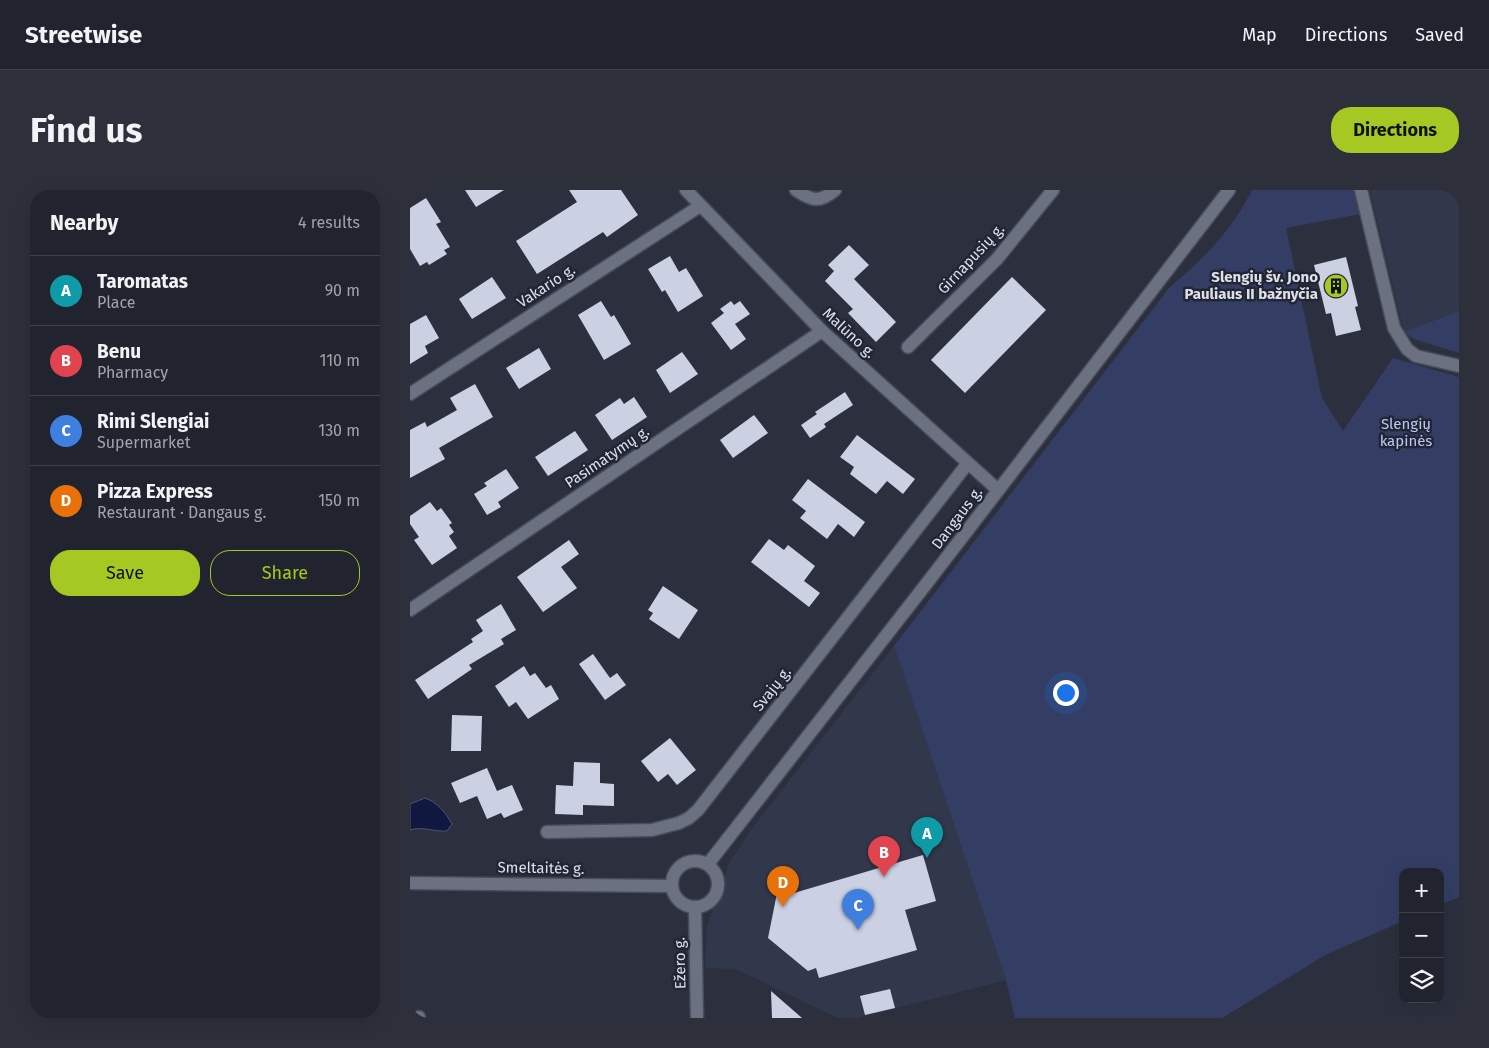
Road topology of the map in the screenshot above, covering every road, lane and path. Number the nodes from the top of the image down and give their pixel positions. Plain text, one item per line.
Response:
1 (686, 190) edge
2 (796, 190) edge
3 (835, 190) edge
4 (1053, 190) edge
5 (1229, 190) edge
6 (1362, 190) edge
7 (700, 206) junction
8 (822, 331) junction
9 (908, 347) dead end
10 (1459, 366) edge
11 (410, 394) edge
12 (968, 463) junction
13 (998, 490) junction
14 (410, 610) edge
15 (546, 832) dead end
16 (708, 864) junction
17 (410, 883) edge
18 (671, 886) junction
19 (695, 907) junction
20 (697, 1018) edge

1 - 7 street, Malūno g.
2 - 3 street
4 - 9 street, Girnapusių g.
5 - 13 street, Dangaus g.
6 - 10 street
7 - 8 street, Malūno g.
7 - 11 street, Vakario g.
8 - 12 street, Malūno g.
8 - 14 street, Pasimatymų g.
12 - 13 street, Malūno g.
12 - 15 street, Svajų g.
13 - 16 street, Dangaus g.
16 - 18 street
16 - 19 street
17 - 18 street, Smeltaitės g.
18 - 19 street
19 - 20 street, Ežero g.

